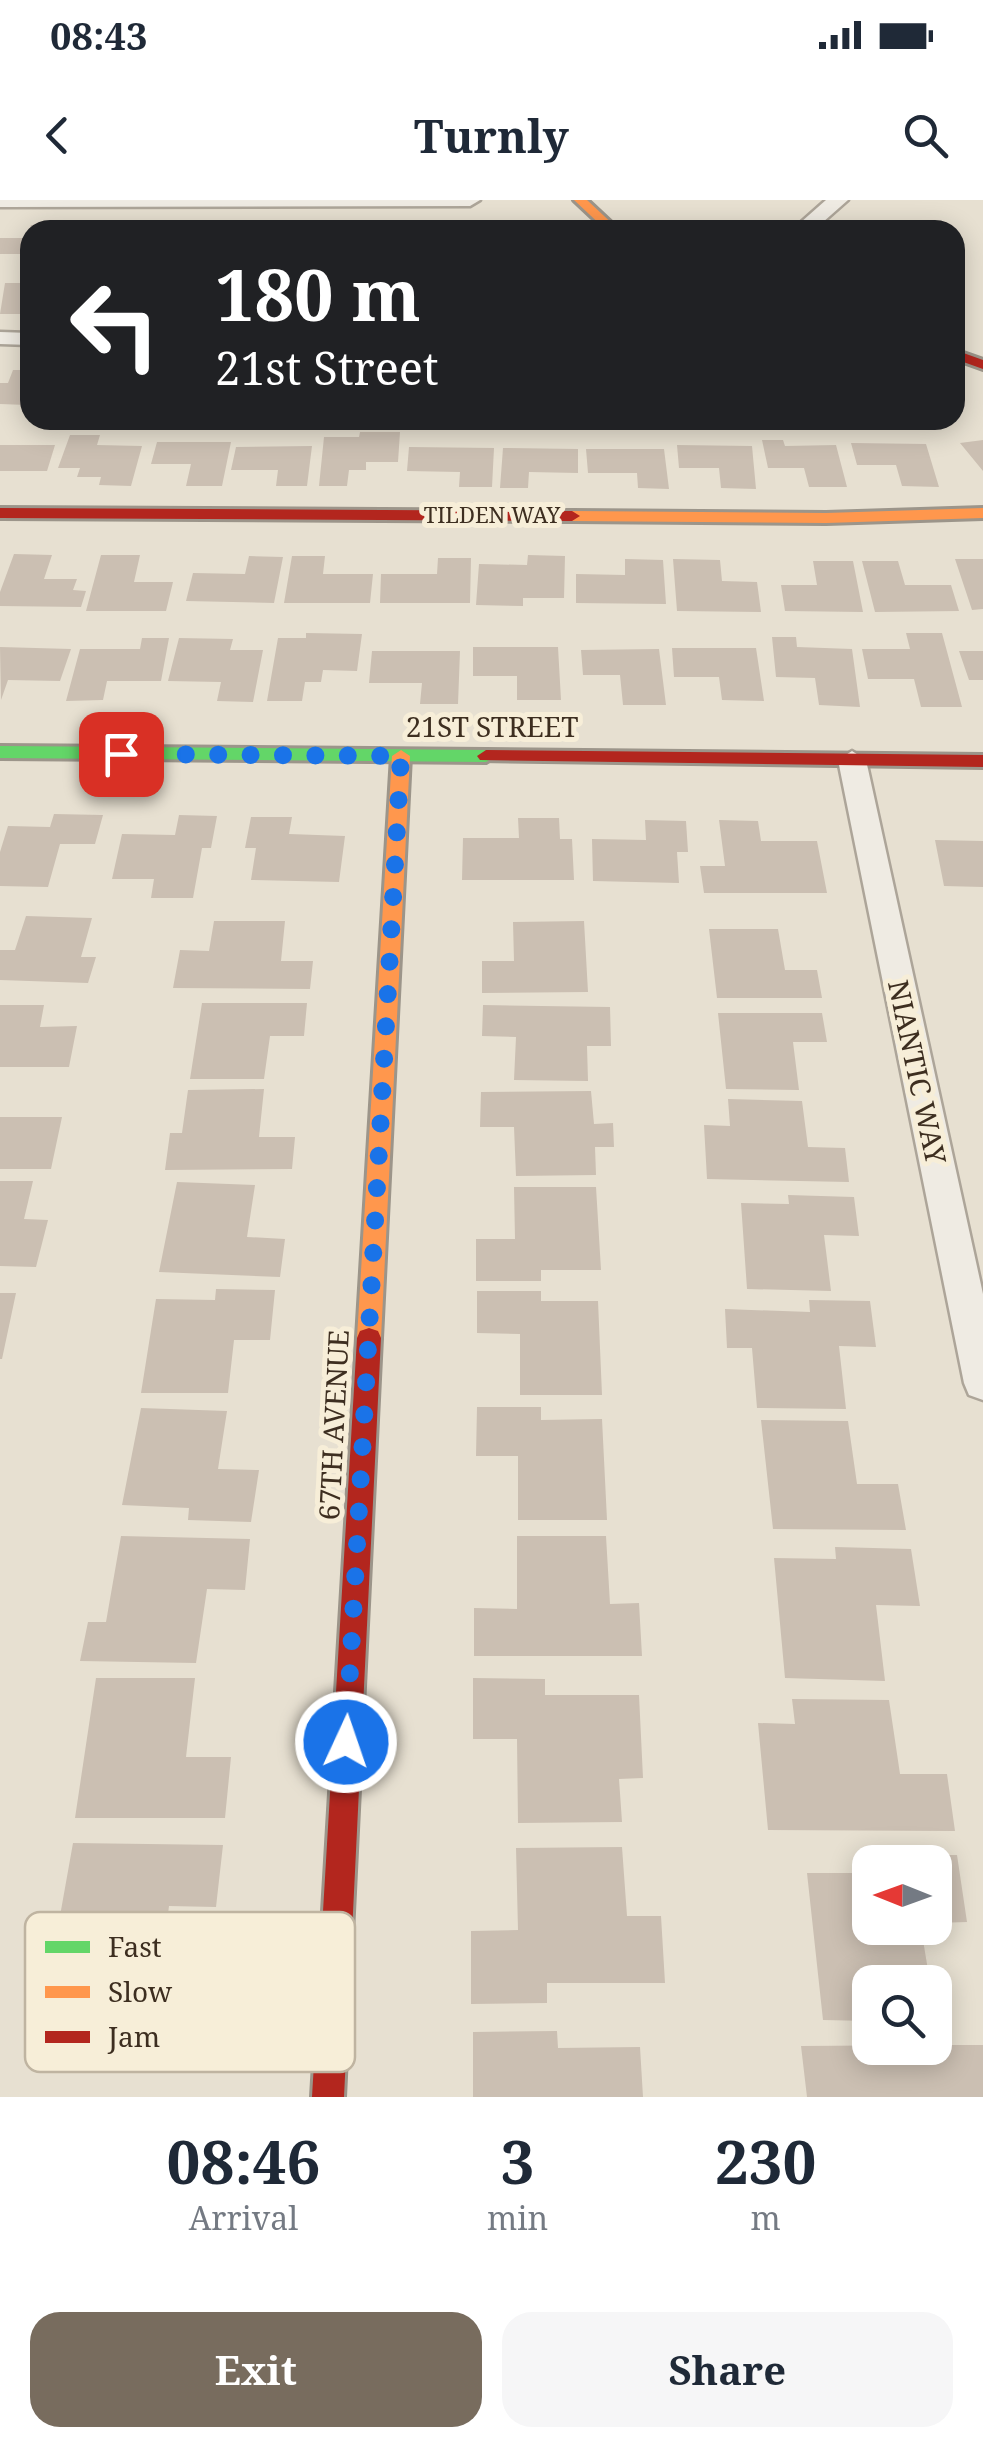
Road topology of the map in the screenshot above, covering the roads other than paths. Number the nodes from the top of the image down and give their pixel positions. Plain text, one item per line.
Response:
1 (470, 200) edge
2 (580, 200) edge
3 (838, 200) edge
4 (0, 201) edge
5 (602, 220) edge
6 (814, 220) edge
7 (0, 512) edge
8 (983, 513) edge
9 (0, 752) edge
10 (401, 756) junction
11 (852, 760) junction
12 (983, 760) edge
13 (983, 1384) edge
14 (338, 1912) edge
15 (329, 2072) edge
16 (328, 2097) edge

1 - 4 street
2 - 5 street
3 - 6 street
7 - 8 street, TILDEN WAY
9 - 10 street, 21ST STREET
10 - 11 street, 21ST STREET
10 - 14 street, 67TH AVENUE
11 - 12 street, 21ST STREET
11 - 13 street, NIANTIC WAY
15 - 16 street, 67TH AVENUE

